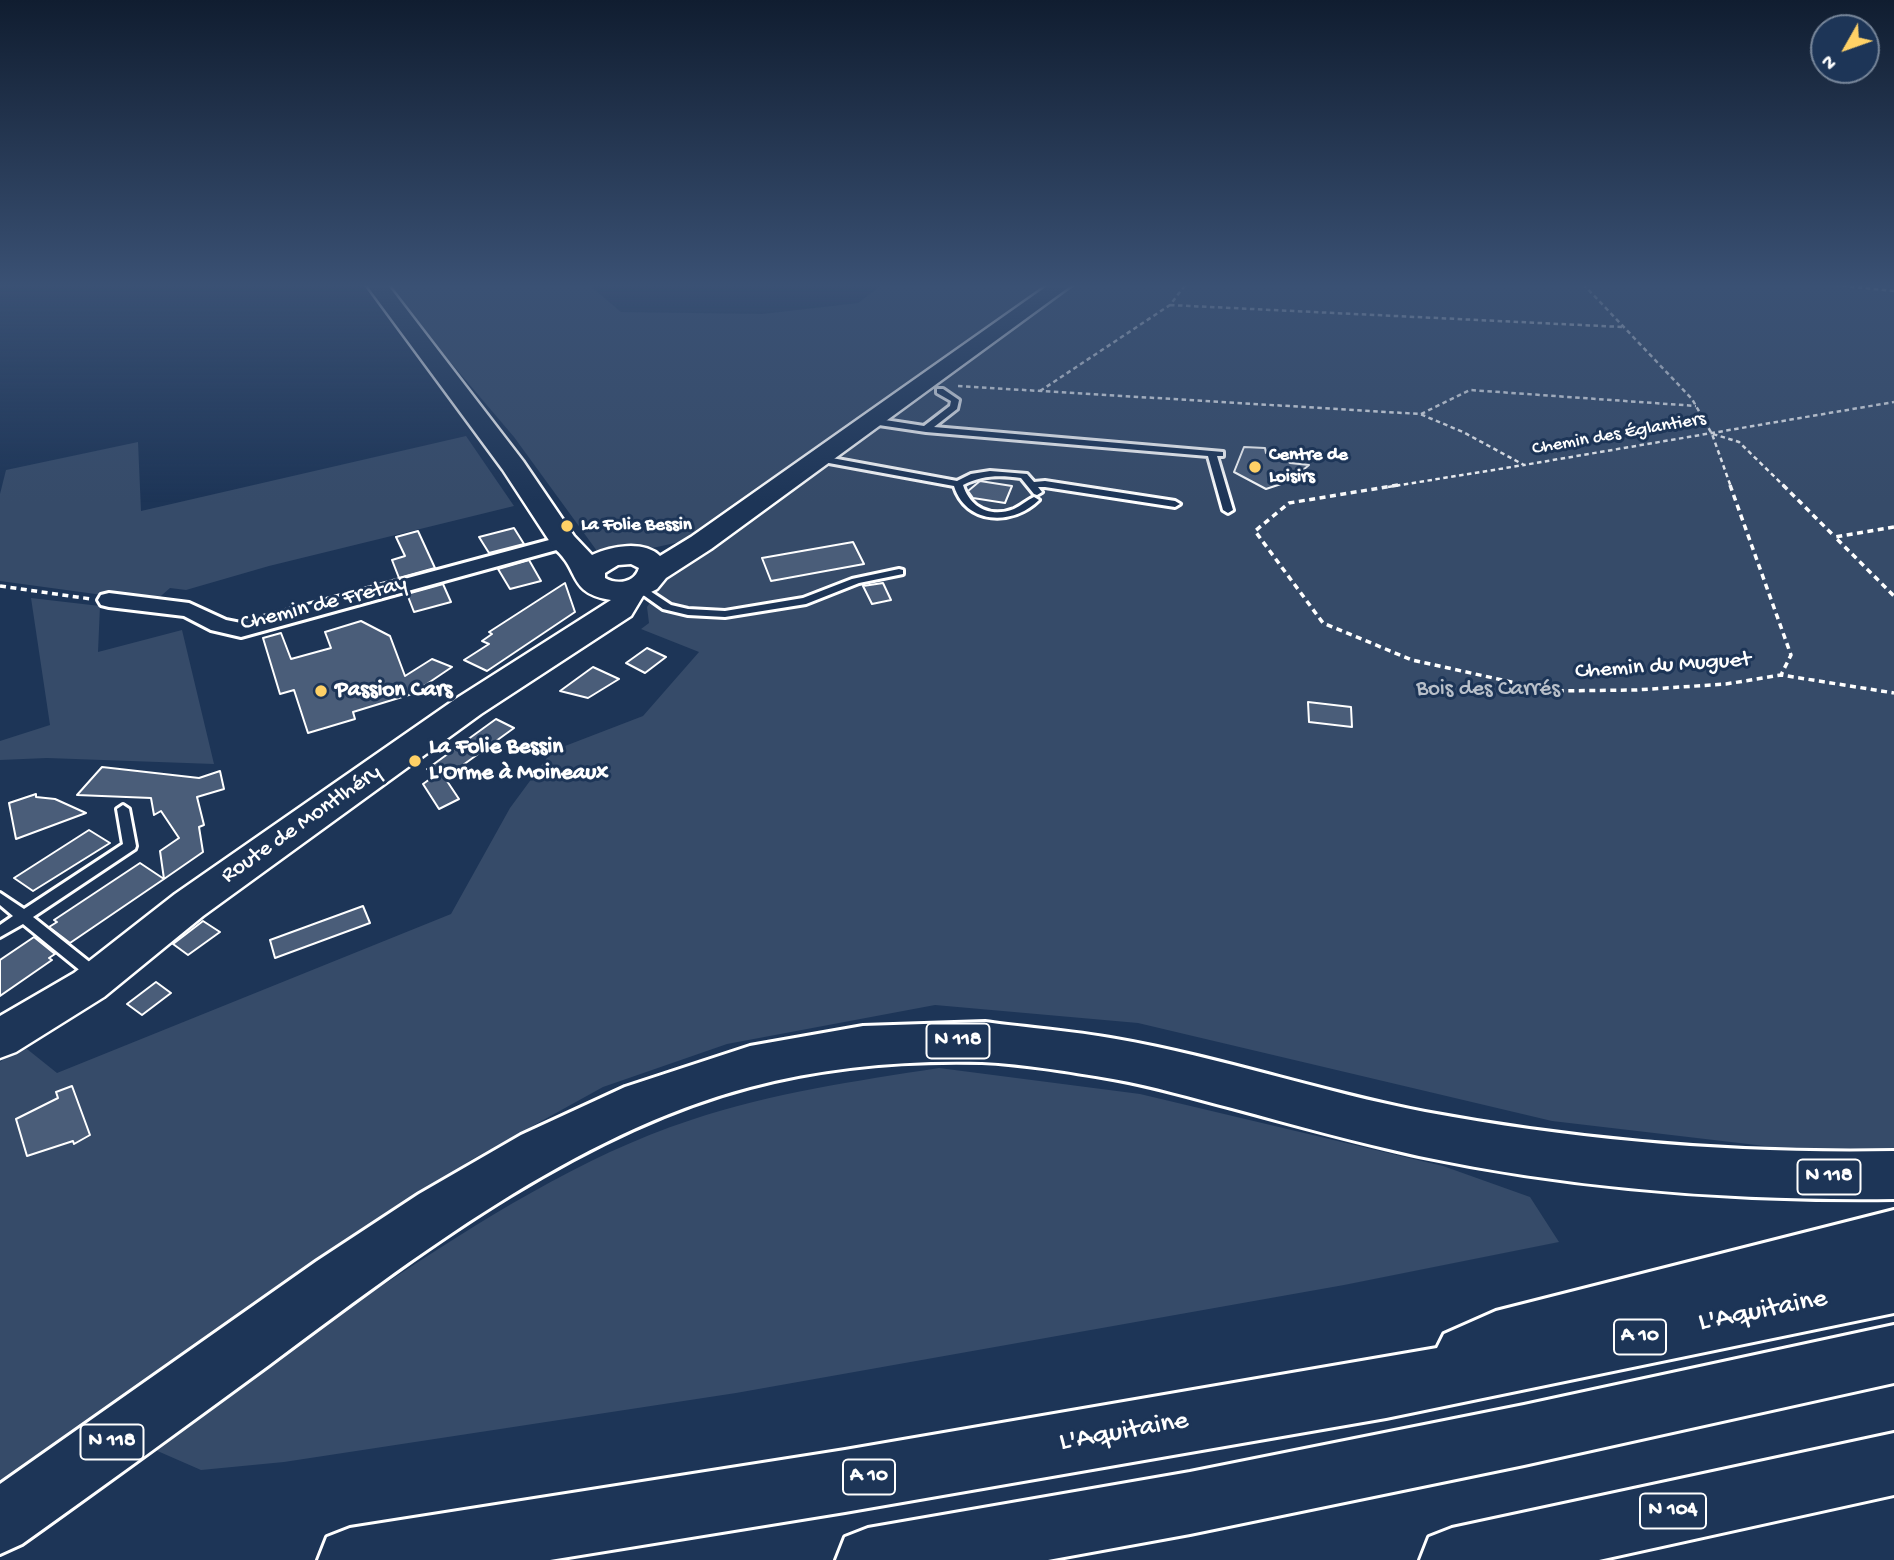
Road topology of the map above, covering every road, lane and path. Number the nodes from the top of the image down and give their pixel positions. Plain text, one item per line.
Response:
1 (431, 357) edge
2 (962, 357) edge
3 (1091, 357) edge
4 (1652, 357) edge
5 (940, 391) joint
6 (1039, 391) junction
7 (1894, 402) edge
8 (1696, 406) junction
9 (1420, 414) junction
10 (872, 421) junction
11 (926, 429) junction
12 (1712, 434) junction
13 (821, 458) junction
14 (1524, 465) junction
15 (958, 484) junction
16 (1035, 492) junction
17 (1175, 504) dead end
18 (1228, 510) dead end
19 (1894, 527) edge
20 (1835, 537) junction
21 (612, 569) junction
22 (899, 572) dead end
23 (0, 586) edge
24 (1894, 596) edge
25 (109, 600) joint
26 (1781, 675) junction
27 (1894, 693) edge
28 (123, 809) dead end
29 (0, 898) edge
30 (189, 905) junction
31 (22, 917) junction
32 (0, 932) edge
33 (87, 968) junction
34 (0, 1037) edge
35 (1894, 1175) edge
36 (1894, 1236) edge
37 (1894, 1286) edge
38 (1894, 1354) edge
39 (1386, 1388) junction
40 (1894, 1464) edge
41 (0, 1522) edge
42 (350, 1560) edge
43 (868, 1560) edge
44 (1452, 1560) edge

1 - 21 main road
2 - 10 main road, Route de Montlhéry
3 - 6 path
4 - 8 path, Chemin du Muguet
5 - 6 path, Chemin des Églantiers
5 - 11 lane
6 - 9 path, Chemin des Églantiers
7 - 12 path, Chemin des Églantiers
8 - 9 path
8 - 12 path, Chemin du Muguet
9 - 14 path, Chemin des Églantiers
10 - 11 lane
10 - 13 main road, Route de Montlhéry
11 - 18 lane
12 - 14 path, Chemin des Églantiers
12 - 20 path
12 - 26 path, Chemin du Muguet
13 - 15 lane
13 - 21 main road, Route de Montlhéry
14 - 26 path, Chemin du Muguet
15 - 16 lane
15 - 16 lane
16 - 17 lane
19 - 20 path
20 - 24 path
21 - 22 lane
21 - 25 street, Chemin de Fretay
21 - 30 main road, Route de Montlhéry
23 - 25 path
26 - 27 path, Chemin du Muguet
28 - 31 lane
29 - 31 lane
30 - 33 main road, Route de Montlhéry
30 - 34 main road, Route de Montlhéry
31 - 32 lane
31 - 33 lane
33 - 34 main road, Route de Montlhéry
35 - 41 highway, N 118
36 - 39 highway
37 - 39 highway, L'Aquitaine / A 10
38 - 43 highway
39 - 42 highway, L'Aquitaine / A 10
40 - 44 highway, N 104

